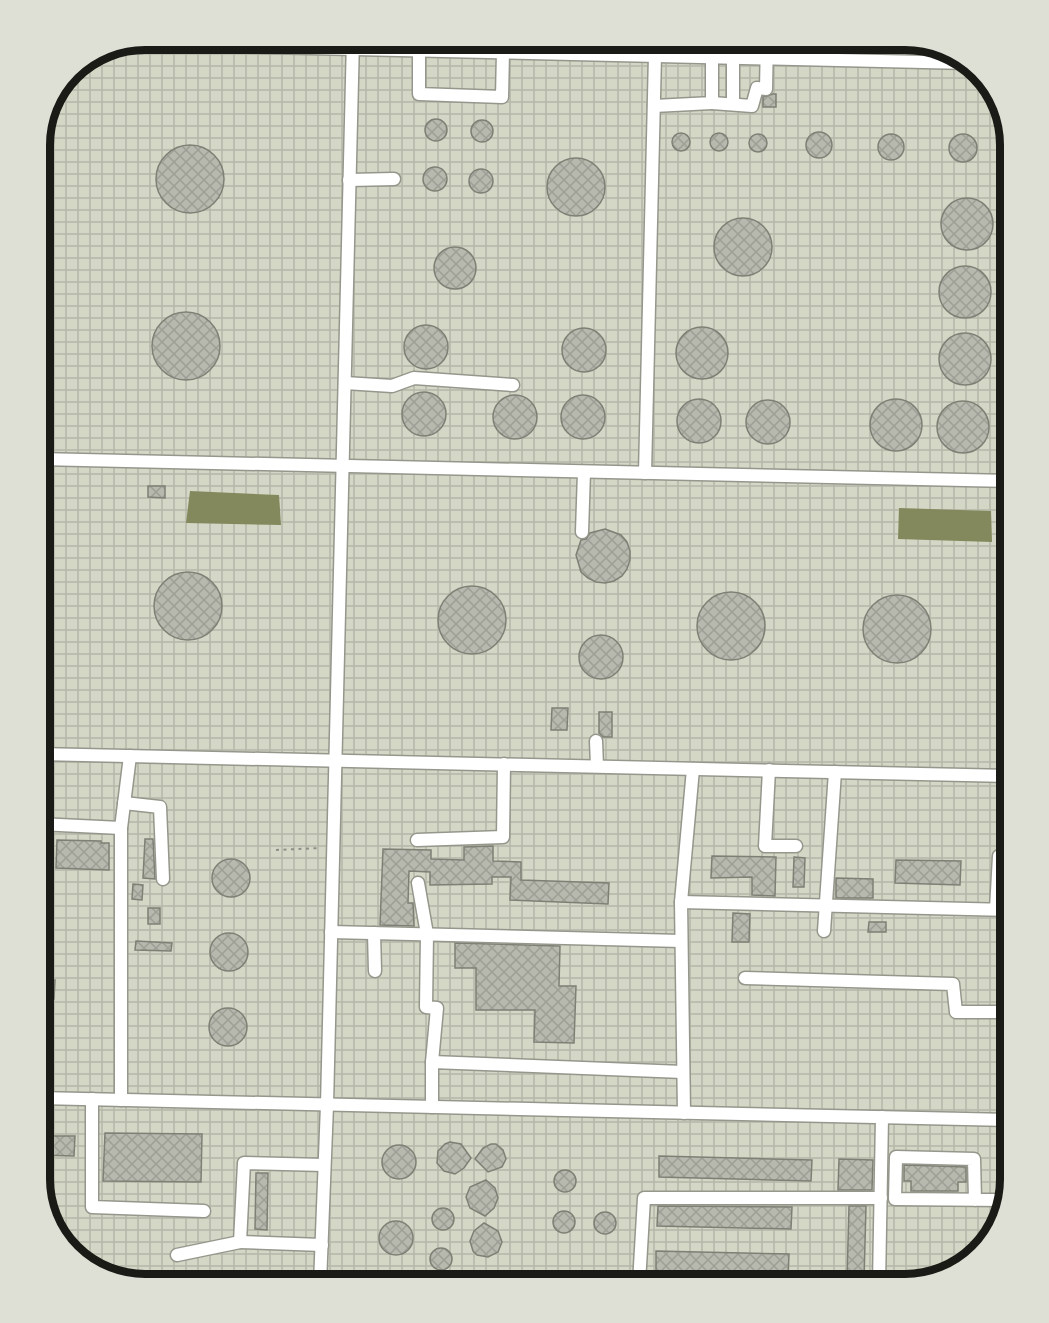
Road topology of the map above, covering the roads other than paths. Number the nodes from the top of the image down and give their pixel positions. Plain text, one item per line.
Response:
1 (352, 50) edge
2 (419, 50) joint
3 (711, 50) edge
4 (766, 50) edge
5 (503, 52) junction
6 (655, 55) junction
7 (711, 56) junction
8 (733, 57) junction
9 (766, 58) junction
10 (953, 63) edge
11 (712, 103) junction
12 (733, 104) junction
13 (654, 106) junction
14 (393, 179) dead end
15 (349, 180) junction
16 (345, 383) junction
17 (513, 385) dead end
18 (50, 459) edge
19 (343, 466) junction
20 (584, 472) junction
21 (645, 473) junction
22 (1000, 481) edge
23 (582, 532) dead end
24 (596, 741) dead end
25 (50, 754) edge
26 (130, 756) junction
27 (335, 760) junction
28 (504, 764) junction
29 (597, 766) junction
30 (693, 769) junction
31 (769, 770) junction
32 (835, 772) junction
33 (1000, 776) edge
34 (124, 803) junction
35 (50, 825) edge
36 (121, 828) junction
37 (417, 840) dead end
38 (796, 846) dead end
39 (1000, 856) edge
40 (163, 879) dead end
41 (418, 883) dead end
42 (681, 902) junction
43 (827, 906) junction
44 (996, 909) junction
45 (1000, 909) edge
46 (331, 932) junction
47 (824, 932) dead end
48 (375, 933) junction
49 (427, 934) junction
50 (681, 940) junction
51 (375, 971) dead end
52 (745, 978) dead end
53 (1000, 1012) edge
54 (432, 1062) junction
55 (683, 1072) junction
56 (50, 1098) edge
57 (92, 1099) junction
58 (121, 1100) junction
59 (327, 1105) junction
60 (432, 1107) junction
61 (684, 1113) junction
62 (882, 1117) junction
63 (1000, 1120) edge
64 (324, 1165) junction
65 (881, 1198) junction
66 (975, 1200) junction
67 (997, 1200) edge
68 (204, 1211) dead end
69 (240, 1242) junction
70 (322, 1245) junction
71 (177, 1255) dead end
72 (321, 1274) edge
73 (640, 1274) edge
74 (879, 1274) edge

1 - 15 lane
2 - 5 lane
2 - 5 lane
3 - 7 lane
4 - 9 lane
5 - 6 lane
6 - 7 lane
6 - 13 lane
7 - 8 lane
7 - 11 lane
8 - 9 lane
8 - 12 lane
9 - 10 lane
9 - 12 lane
11 - 12 lane
11 - 13 lane
13 - 21 lane
14 - 15 lane
15 - 16 lane
16 - 17 lane
16 - 19 lane
18 - 19 lane
19 - 20 lane
19 - 27 lane
20 - 21 lane
20 - 23 lane
21 - 22 lane
24 - 29 lane
25 - 26 lane
26 - 27 lane
26 - 34 lane
27 - 28 lane
27 - 46 lane
28 - 29 lane
28 - 37 lane
29 - 30 lane
30 - 31 lane
30 - 42 lane
31 - 32 lane
31 - 38 lane
32 - 33 lane
32 - 43 lane
34 - 36 lane
34 - 40 lane
35 - 36 lane
36 - 58 lane
39 - 44 lane
41 - 49 lane
42 - 43 lane
42 - 50 lane
43 - 44 lane
43 - 47 lane
44 - 45 lane
46 - 48 lane
46 - 59 lane
48 - 49 lane
48 - 51 lane
49 - 50 lane
49 - 54 lane
50 - 55 lane
52 - 53 lane
54 - 55 lane
54 - 60 lane
55 - 61 lane
56 - 57 lane
57 - 58 lane
57 - 68 lane
58 - 59 lane
59 - 60 lane
59 - 64 lane
60 - 61 lane
61 - 62 lane
62 - 63 lane
62 - 65 lane
64 - 69 lane
64 - 70 lane
65 - 73 lane
65 - 74 lane
66 - 66 lane
66 - 67 lane
69 - 70 lane
69 - 71 lane
70 - 72 lane

